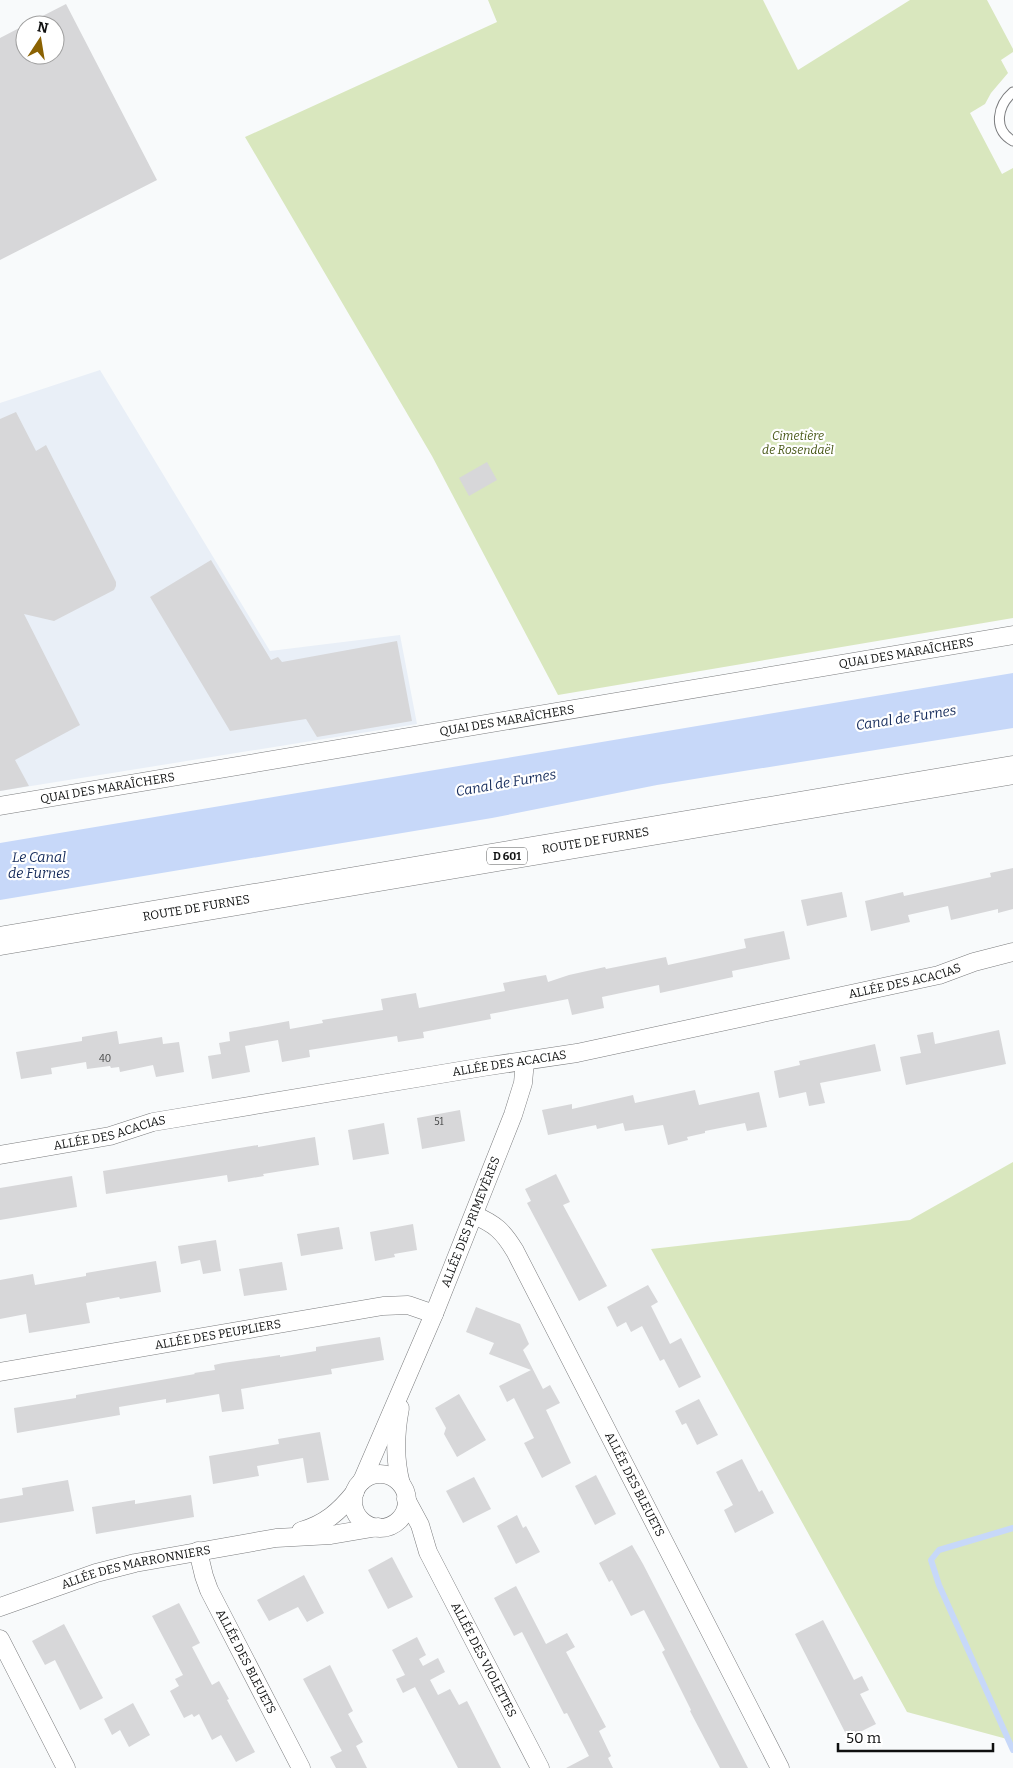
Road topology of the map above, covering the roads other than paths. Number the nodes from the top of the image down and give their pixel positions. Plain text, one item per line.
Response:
1 (1013, 92) edge
2 (1013, 141) edge
3 (1013, 635) edge
4 (1013, 770) edge
5 (0, 806) edge
6 (0, 941) edge
7 (1013, 952) edge
8 (525, 1061) junction
9 (0, 1155) edge
10 (474, 1215) junction
11 (434, 1314) junction
12 (0, 1372) edge
13 (407, 1378) junction
14 (358, 1487) junction
15 (404, 1491) junction
16 (383, 1526) junction
17 (276, 1538) junction
18 (198, 1552) junction
19 (428, 1552) junction
20 (0, 1607) edge
21 (0, 1639) edge
22 (66, 1768) edge
23 (301, 1768) edge
24 (540, 1768) edge
25 (780, 1768) edge

1 - 2 lane
3 - 5 street, QUAI DES MARAÎCHERS
4 - 6 main road, ROUTE DE FURNES / D 601
7 - 8 street, ALLÉE DES ACACIAS
8 - 9 street, ALLÉE DES ACACIAS
8 - 10 street, ALLÉE DES PRIMEVÈRES
10 - 11 street, ALLÉE DES PRIMEVÈRES
10 - 25 street, ALLÉE DES BLEUETS
11 - 12 street, ALLÉE DES PEUPLIERS
11 - 13 street, ALLÉE DES PRIMEVÈRES
13 - 14 street, ALLÉE DES PRIMEVÈRES
13 - 15 street, ALLÉE DES PRIMEVÈRES
14 - 15 street
14 - 16 street
14 - 17 street, ALLÉE DES MARRONNIERS
15 - 16 street
15 - 19 street, ALLÉE DES VIOLETTES
16 - 17 street, ALLÉE DES MARRONNIERS
16 - 19 street, ALLÉE DES VIOLETTES
17 - 18 street, ALLÉE DES MARRONNIERS
18 - 20 street, ALLÉE DES MARRONNIERS
18 - 23 street, ALLÉE DES BLEUETS
19 - 24 street, ALLÉE DES VIOLETTES
21 - 22 street

